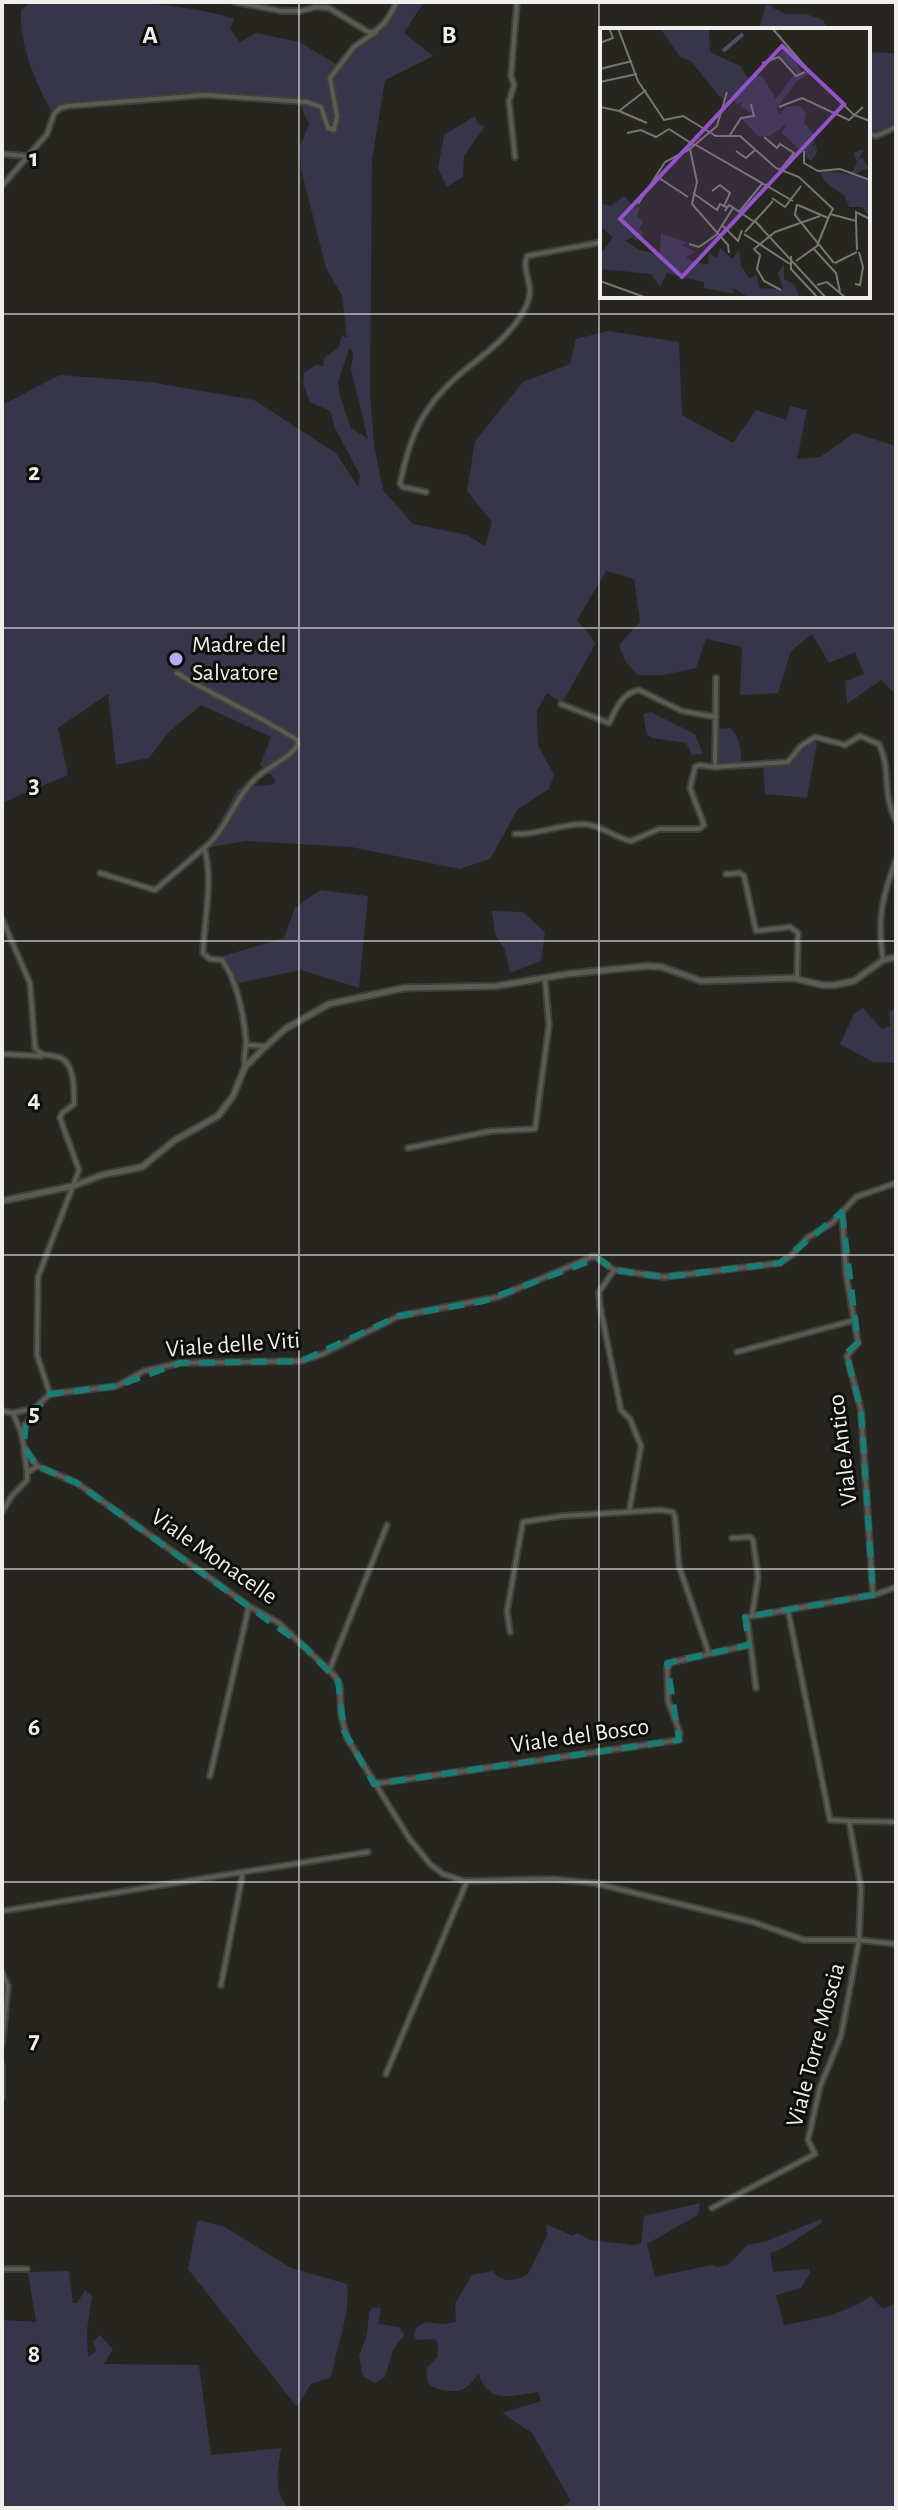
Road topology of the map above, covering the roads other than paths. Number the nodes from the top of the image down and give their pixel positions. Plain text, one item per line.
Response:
1 (235, 2) edge
2 (397, 2) edge
3 (517, 2) edge
4 (376, 32) junction
5 (896, 127) edge
6 (870, 134) edge
7 (2, 154) edge
8 (26, 156) junction
9 (515, 157) dead end
10 (2, 186) edge
11 (600, 242) edge
12 (426, 492) dead end
13 (177, 673) dead end
14 (716, 678) dead end
15 (561, 704) dead end
16 (716, 717) junction
17 (715, 767) junction
18 (896, 821) edge
19 (515, 834) dead end
20 (204, 848) junction
21 (896, 860) edge
22 (100, 873) dead end
23 (726, 874) dead end
24 (2, 919) edge
25 (896, 957) edge
26 (883, 960) junction
27 (545, 979) junction
28 (797, 979) junction
29 (246, 1045) junction
30 (265, 1046) junction
31 (2, 1054) edge
32 (43, 1055) junction
33 (245, 1067) junction
34 (408, 1148) dead end
35 (896, 1183) edge
36 (73, 1186) junction
37 (2, 1201) edge
38 (842, 1212) junction
39 (614, 1270) junction
40 (856, 1320) junction
41 (737, 1352) dead end
42 (50, 1394) junction
43 (36, 1407) junction
44 (2, 1411) edge
45 (13, 1413) junction
46 (21, 1433) junction
47 (24, 1447) junction
48 (37, 1466) junction
49 (27, 1473) junction
50 (2, 1512) edge
51 (629, 1512) junction
52 (387, 1525) dead end
53 (732, 1538) dead end
54 (896, 1587) edge
55 (873, 1595) junction
56 (249, 1606) junction
57 (788, 1610) junction
58 (752, 1616) junction
59 (510, 1632) dead end
60 (749, 1645) junction
61 (709, 1654) junction
62 (329, 1671) junction
63 (756, 1688) dead end
64 (210, 1776) dead end
65 (374, 1784) junction
66 (849, 1821) junction
67 (896, 1822) edge
68 (368, 1852) dead end
69 (243, 1872) junction
70 (467, 1881) junction
71 (2, 1911) edge
72 (859, 1940) junction
73 (896, 1944) edge
74 (2, 1972) edge
75 (221, 1985) dead end
76 (2, 2044) edge
77 (2, 2066) edge
78 (386, 2074) dead end
79 (2, 2097) edge
80 (712, 2208) dead end
81 (2, 2269) edge
82 (27, 2269) dead end

1 - 4 street
2 - 4 street
3 - 9 street
4 - 8 street
5 - 6 street
7 - 8 street
8 - 10 street
11 - 12 street
13 - 20 street
14 - 16 street
15 - 16 street
16 - 17 street
17 - 18 street
17 - 19 street
20 - 22 street
20 - 29 street
21 - 26 street
23 - 28 street
24 - 32 street
25 - 26 street
26 - 28 street
27 - 28 street
27 - 30 street
27 - 34 street
29 - 30 street
29 - 33 street
30 - 33 street
31 - 32 street
32 - 36 street
33 - 36 street
35 - 38 street, Viale delle Viti
36 - 37 street
36 - 42 street
38 - 39 street, Viale delle Viti
38 - 40 street, Viale Antico
39 - 42 street, Viale delle Viti
39 - 51 street
40 - 41 street
40 - 55 street, Viale Antico
42 - 43 street
43 - 45 street
43 - 46 street
44 - 45 street
45 - 46 street
46 - 47 street
47 - 48 street
47 - 49 street
48 - 49 street
48 - 56 street, Viale Monacelle
49 - 50 street
51 - 59 street
51 - 61 street
52 - 62 street
53 - 58 street
54 - 55 street
55 - 57 street
56 - 62 street, Viale Monacelle
56 - 64 street
57 - 58 street
57 - 66 street
58 - 60 street
60 - 61 street, Viale del Bosco
60 - 63 street
61 - 65 street, Viale del Bosco
62 - 65 street, Viale Monacelle
65 - 70 street, Viale Monacelle
66 - 67 street
66 - 72 street, Viale Torre Moscia
68 - 69 street
69 - 71 street
69 - 75 street
70 - 72 street
70 - 78 street
72 - 73 street
72 - 80 street, Viale Torre Moscia
74 - 76 street
77 - 79 street
81 - 82 street

